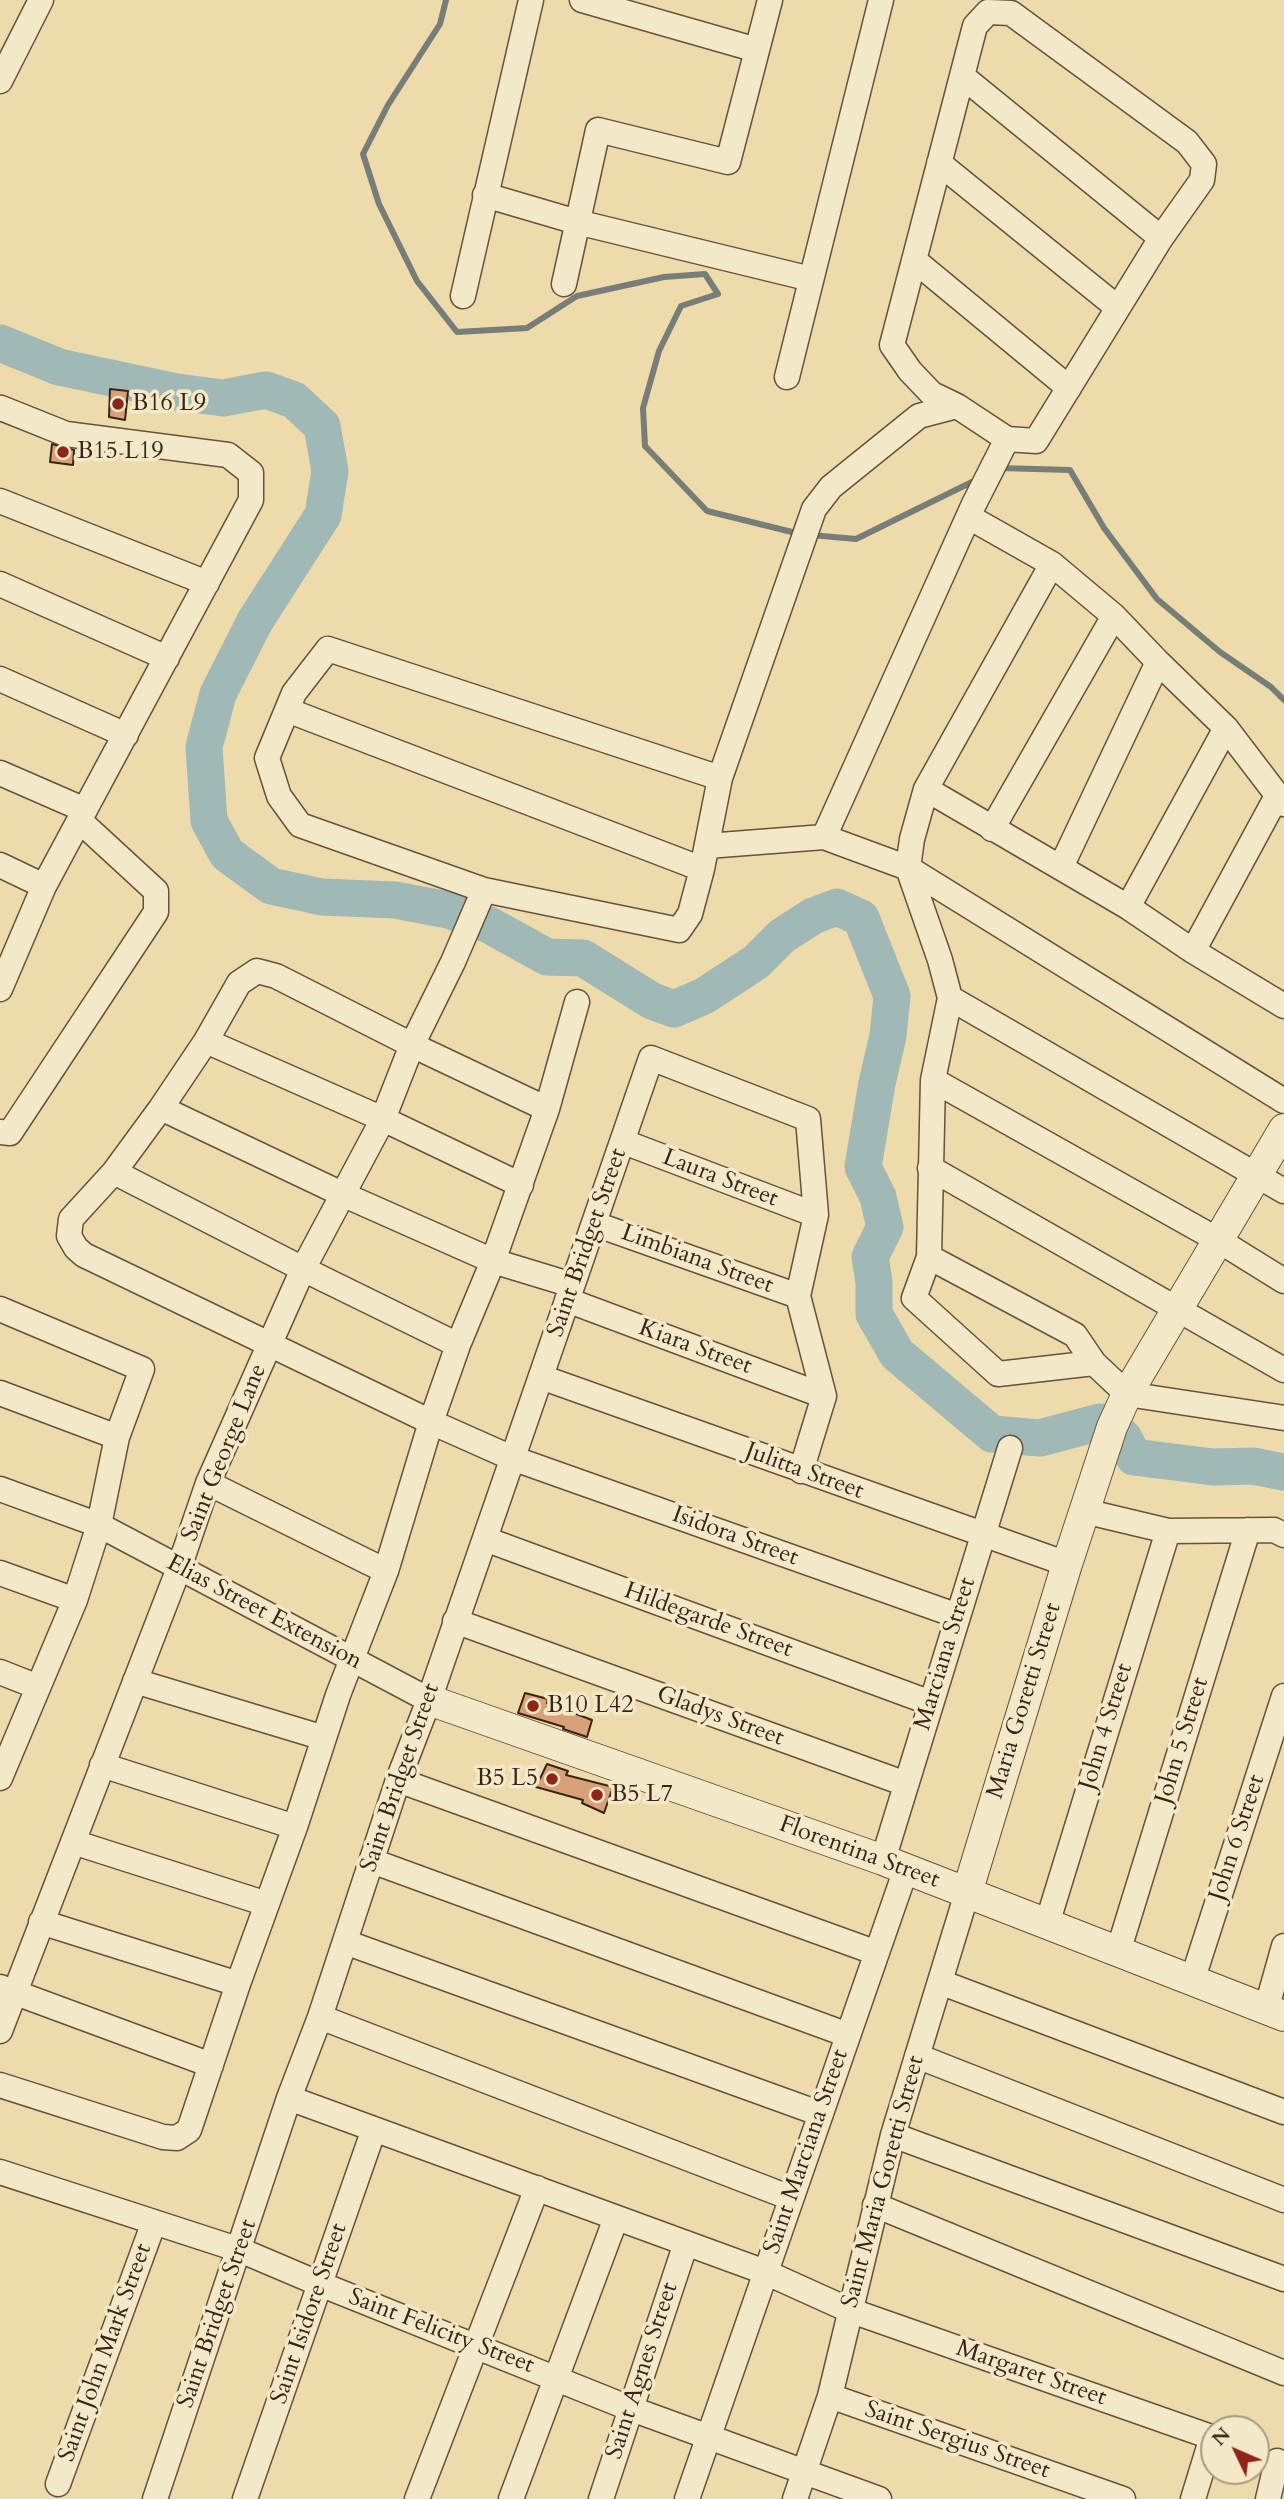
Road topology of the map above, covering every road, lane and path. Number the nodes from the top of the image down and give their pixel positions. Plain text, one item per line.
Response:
1 (41, 0) edge
2 (531, 0) edge
3 (582, 0) edge
4 (770, 0) edge
5 (881, 0) edge
6 (757, 50) junction
7 (962, 76) junction
8 (0, 81) edge
9 (939, 163) junction
10 (485, 195) junction
11 (577, 222) junction
12 (1161, 238) junction
13 (914, 260) junction
14 (811, 279) junction
15 (564, 284) dead end
16 (463, 296) dead end
17 (1118, 307) junction
18 (787, 377) dead end
19 (1069, 388) junction
20 (957, 406) junction
21 (0, 409) edge
22 (1007, 439) junction
23 (0, 501) edge
24 (969, 517) junction
25 (1052, 564) junction
26 (206, 583) junction
27 (0, 584) edge
28 (1114, 616) junction
29 (167, 658) junction
30 (1158, 662) junction
31 (0, 678) edge
32 (287, 710) junction
33 (1226, 728) junction
34 (125, 735) junction
35 (0, 773) edge
36 (720, 778) junction
37 (926, 789) junction
38 (1281, 800) edge
39 (83, 815) junction
40 (992, 829) junction
41 (824, 837) junction
42 (705, 857) junction
43 (0, 865) edge
44 (1061, 867) junction
45 (908, 868) junction
46 (44, 886) junction
47 (482, 895) junction
48 (1128, 907) junction
49 (1193, 951) junction
50 (0, 989) edge
51 (950, 998) junction
52 (577, 1002) dead end
53 (1284, 1006) edge
54 (206, 1041) junction
55 (412, 1045) junction
56 (933, 1080) junction
57 (1284, 1101) edge
58 (161, 1108) junction
59 (547, 1109) junction
60 (383, 1119) junction
61 (1284, 1129) edge
62 (0, 1132) edge
63 (624, 1142) junction
64 (930, 1168) junction
65 (114, 1172) junction
66 (1257, 1175) junction
67 (521, 1185) junction
68 (1284, 1191) edge
69 (342, 1194) junction
70 (816, 1215) junction
71 (595, 1224) junction
72 (1218, 1240) junction
73 (929, 1257) junction
74 (493, 1261) junction
75 (303, 1269) junction
76 (1284, 1281) edge
77 (569, 1292) junction
78 (798, 1296) junction
79 (0, 1309) edge
80 (1177, 1309) junction
81 (269, 1343) junction
82 (458, 1345) junction
83 (1094, 1363) junction
84 (1284, 1370) edge
85 (541, 1377) junction
86 (0, 1393) edge
87 (1127, 1394) junction
88 (824, 1396) junction
89 (1284, 1418) edge
90 (431, 1422) junction
91 (117, 1437) junction
92 (1010, 1448) dead end
93 (512, 1458) junction
94 (801, 1471) junction
95 (208, 1483) junction
96 (0, 1489) edge
97 (1084, 1511) junction
98 (99, 1525) junction
99 (1248, 1530) junction
100 (1168, 1531) junction
101 (1284, 1535) edge
102 (983, 1536) junction
103 (485, 1539) junction
104 (1067, 1564) junction
105 (179, 1567) junction
106 (386, 1571) junction
107 (0, 1573) edge
108 (75, 1600) junction
109 (958, 1616) junction
110 (455, 1621) junction
111 (352, 1659) junction
112 (0, 1672) edge
113 (135, 1681) junction
114 (38, 1688) junction
115 (1284, 1696) edge
116 (429, 1700) junction
117 (931, 1703) junction
118 (324, 1738) junction
119 (102, 1765) junction
120 (2, 1768) edge
121 (398, 1780) junction
122 (906, 1784) junction
123 (295, 1827) junction
124 (73, 1842) junction
125 (372, 1861) junction
126 (895, 1864) junction
127 (967, 1893) junction
128 (267, 1904) junction
129 (41, 1922) junction
130 (1047, 1924) junction
131 (345, 1942) junction
132 (1284, 1946) edge
133 (1118, 1952) junction
134 (877, 1953) junction
135 (1192, 1980) junction
136 (940, 1982) junction
137 (238, 1984) junction
138 (7, 1989) edge
139 (1275, 2013) edge
140 (320, 2017) junction
141 (0, 2031) edge
142 (848, 2035) junction
143 (917, 2056) junction
144 (211, 2065) junction
145 (0, 2085) edge
146 (289, 2098) junction
147 (1284, 2112) edge
148 (821, 2114) junction
149 (374, 2129) junction
150 (893, 2135) junction
151 (0, 2172) edge
152 (537, 2188) junction
153 (792, 2198) junction
154 (1284, 2200) edge
155 (875, 2205) junction
156 (616, 2218) junction
157 (154, 2222) junction
158 (686, 2243) junction
159 (240, 2249) junction
160 (765, 2272) junction
161 (1284, 2280) edge
162 (320, 2284) junction
163 (849, 2310) junction
164 (478, 2347) junction
165 (1284, 2372) edge
166 (555, 2377) junction
167 (830, 2396) junction
168 (629, 2408) junction
169 (1200, 2433) edge
170 (710, 2437) junction
171 (1272, 2459) edge
172 (803, 2473) junction
173 (1200, 2480) edge
174 (58, 2484) dead end
175 (155, 2499) edge
176 (245, 2499) edge
177 (417, 2499) edge
178 (511, 2499) edge
179 (601, 2499) edge
180 (687, 2499) edge
181 (795, 2499) edge
182 (879, 2499) edge
183 (1124, 2499) edge
184 (1194, 2499) edge
185 (1268, 2499) edge

1 - 8 street
2 - 10 street
3 - 6 street
4 - 6 street
5 - 14 street
6 - 11 street
7 - 9 street
7 - 12 street
7 - 12 street
9 - 13 street
9 - 17 street
10 - 11 street
10 - 16 street
11 - 14 street
11 - 15 street
12 - 17 street
13 - 19 street
13 - 20 street
14 - 18 street
17 - 19 street
19 - 22 street
20 - 22 street
20 - 36 street
21 - 26 street
22 - 24 street
23 - 26 street
24 - 25 street
24 - 41 street
25 - 28 street
25 - 37 street
26 - 29 street
27 - 29 street
28 - 30 street
28 - 40 street
29 - 34 street
30 - 33 street
30 - 44 street
31 - 34 street
32 - 36 street
32 - 42 street
32 - 47 street
33 - 38 street
33 - 48 street
34 - 39 street
35 - 39 street
36 - 42 street
37 - 40 street
37 - 45 street
38 - 49 street
39 - 46 street
39 - 62 street
40 - 44 street
41 - 42 street
41 - 45 street
42 - 47 street
43 - 46 street
44 - 48 street
45 - 51 street
45 - 57 street
46 - 50 street
47 - 55 street, Saint George Lane
48 - 49 street
49 - 53 street
51 - 56 street
51 - 66 street
52 - 59 street
54 - 55 street, Isidora Street
54 - 58 street, Isidora Street
54 - 60 street
55 - 59 street
55 - 60 street, Saint George Lane
56 - 64 street
56 - 72 street
58 - 65 street, Isidora Street
58 - 69 street, Kiara Street
59 - 67 street
60 - 67 street
60 - 69 street, Saint George Lane
61 - 66 street, Maria Goretti Street
63 - 70 street, Laura Street
63 - 70 street, Saint Bridget Street
63 - 71 street, Saint Bridget Street
64 - 73 street
64 - 80 street
65 - 75 street
65 - 81 street, Isidora Street
66 - 68 street
66 - 72 street, Maria Goretti Street
67 - 74 street
69 - 74 street, Kiara Street
69 - 75 street, Saint George Lane
70 - 78 street
71 - 77 street, Saint Bridget Street
71 - 78 street, Limbiana Street
72 - 76 street
72 - 80 street, Maria Goretti Street
73 - 83 street
73 - 83 street
74 - 77 street, Kiara Street
74 - 82 street
75 - 81 street, Saint George Lane
75 - 82 street
77 - 85 street, Saint Bridget Street
77 - 88 street, Kiara Street
78 - 88 street
79 - 91 street
80 - 84 street
80 - 87 street, Maria Goretti Street
81 - 90 street, Isidora Street
81 - 95 street, Saint George Lane
82 - 90 street
83 - 87 street
85 - 93 street, Saint Bridget Street
85 - 94 street, Julitta Street
86 - 91 street
87 - 89 street
87 - 97 street, Maria Goretti Street
88 - 94 street
90 - 93 street, Isidora Street
90 - 106 street
91 - 98 street
92 - 102 street, Marciana Street
93 - 103 street, Saint Bridget Street
93 - 109 street, Isidora Street
94 - 102 street, Julitta Street
95 - 105 street, Saint George Lane
95 - 106 street
96 - 98 street, Elias Street Extension
97 - 100 street
97 - 104 street, Maria Goretti Street
98 - 105 street, Elias Street Extension
98 - 108 street
99 - 100 street
99 - 101 street
99 - 133 street, John 5 Street
100 - 130 street, John 4 Street
102 - 104 street, Julitta Street
102 - 109 street, Marciana Street
103 - 110 street, Saint Bridget Street
103 - 117 street, Hildegarde Street
104 - 127 street, Maria Goretti Street
105 - 111 street, Elias Street Extension
105 - 113 street, Saint George Lane
106 - 111 street
107 - 108 street
108 - 114 street
109 - 117 street, Marciana Street
110 - 116 street, Saint Bridget Street
110 - 122 street, Gladys Street
111 - 116 street, Elias Street Extension
111 - 118 street
112 - 114 street
113 - 118 street
113 - 119 street, Saint George Lane
114 - 120 street
115 - 135 street, John 6 Street
116 - 121 street, Saint Bridget Street
116 - 126 street, Florentina Street
117 - 122 street, Marciana Street
118 - 123 street
119 - 123 street
119 - 124 street, Saint George Lane
121 - 125 street, Saint Bridget Street
121 - 134 street
122 - 126 street, Marciana Street
123 - 128 street
124 - 128 street
124 - 129 street, Saint George Lane
125 - 131 street, Saint Bridget Street
125 - 142 street
126 - 127 street, Florentina Street
126 - 134 street, Saint Marciana Street
127 - 130 street, Florentina Street
127 - 136 street, Saint Maria Goretti Street
128 - 137 street
129 - 137 street
129 - 138 street, Saint George Lane
130 - 133 street, Florentina Street
131 - 140 street, Saint Bridget Street
131 - 148 street
132 - 139 street
133 - 135 street, Florentina Street
134 - 142 street, Saint Marciana Street
135 - 139 street, Florentina Street
136 - 143 street, Saint Maria Goretti Street
136 - 147 street
137 - 144 street
138 - 141 street, Saint George Lane
138 - 144 street
140 - 146 street, Saint Bridget Street
140 - 153 street
142 - 148 street, Saint Marciana Street
143 - 150 street, Saint Maria Goretti Street
143 - 154 street
144 - 145 street
146 - 149 street, Margaret Street
146 - 159 street, Saint Bridget Street
148 - 153 street, Saint Marciana Street
149 - 152 street, Margaret Street
149 - 162 street, Saint Isidore Street
150 - 155 street, Saint Maria Goretti Street
150 - 161 street
151 - 157 street, Saint Felicity Street
152 - 156 street, Margaret Street
152 - 164 street
153 - 160 street, Saint Marciana Street
155 - 163 street, Saint Maria Goretti Street
155 - 165 street
156 - 158 street, Margaret Street
156 - 166 street
157 - 159 street, Saint Felicity Street
157 - 174 street, Saint John Mark Street
158 - 160 street, Margaret Street
158 - 168 street, Saint Agnes Street
159 - 162 street, Saint Felicity Street
159 - 175 street, Saint Bridget Street
160 - 163 street, Margaret Street
160 - 170 street, Saint Marciana Street
162 - 164 street, Saint Felicity Street
162 - 176 street, Saint Isidore Street
163 - 167 street, Saint Maria Goretti Street
163 - 169 street, Margaret Street
164 - 166 street, Saint Felicity Street
164 - 177 street
166 - 168 street, Saint Felicity Street
166 - 178 street
167 - 172 street, Saint Maria Goretti Street
167 - 183 street, Saint Sergius Street
168 - 170 street, Saint Felicity Street
168 - 179 street, Saint Agnes Street
170 - 172 street, Saint Felicity Street
170 - 180 street, Saint Marciana Street
171 - 185 street
172 - 181 street, Saint Maria Goretti Street
172 - 182 street, Saint Felicity Street
173 - 184 street

